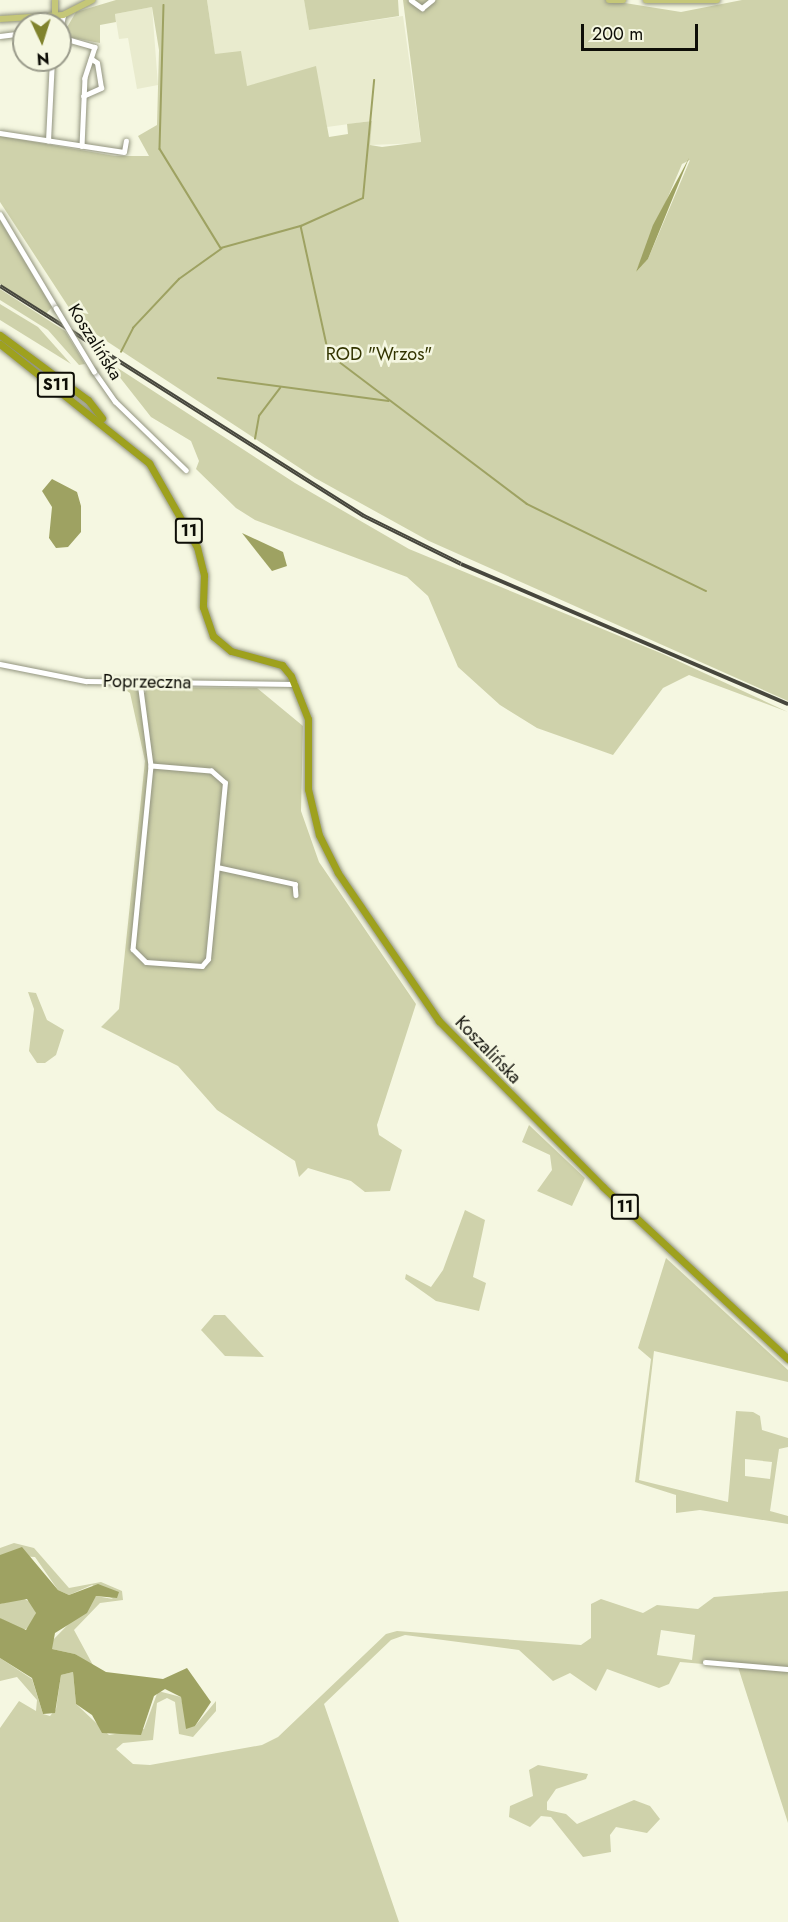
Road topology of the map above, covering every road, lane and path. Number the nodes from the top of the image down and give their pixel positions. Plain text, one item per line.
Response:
1 (80, 0) edge
2 (92, 0) edge
3 (411, 0) edge
4 (432, 0) edge
5 (609, 0) edge
6 (623, 0) edge
7 (646, 0) edge
8 (717, 0) edge
9 (70, 3) edge
10 (54, 6) edge
11 (0, 19) edge
12 (72, 40) edge
13 (91, 59) junction
14 (51, 72) edge
15 (83, 96) junction
16 (0, 133) edge
17 (48, 141) junction
18 (126, 141) dead end
19 (82, 146) junction
20 (0, 214) edge
21 (0, 335) edge
22 (0, 344) edge
23 (88, 400) joint
24 (110, 429) junction
25 (186, 470) dead end
26 (0, 664) edge
27 (140, 682) junction
28 (296, 684) junction
29 (151, 766) junction
30 (217, 867) junction
31 (296, 896) dead end
32 (788, 1359) edge
33 (705, 1662) dead end
34 (788, 1669) edge

1 - 9 main road
2 - 9 main road
3 - 4 street
5 - 6 main road
7 - 8 main road
10 - 11 main road
12 - 13 street
13 - 15 street
13 - 15 street
14 - 17 street
15 - 19 street
16 - 17 street
17 - 19 street
18 - 19 street
20 - 25 street, Koszalińska, bridge
21 - 23 highway, S11
22 - 24 highway, S11
23 - 24 highway, 11
24 - 28 highway, 11
26 - 27 street, Poprzeczna
27 - 28 street, Poprzeczna
27 - 29 street
28 - 32 highway, Koszalińska / 11
29 - 30 street
29 - 30 street
30 - 31 street
33 - 34 street

